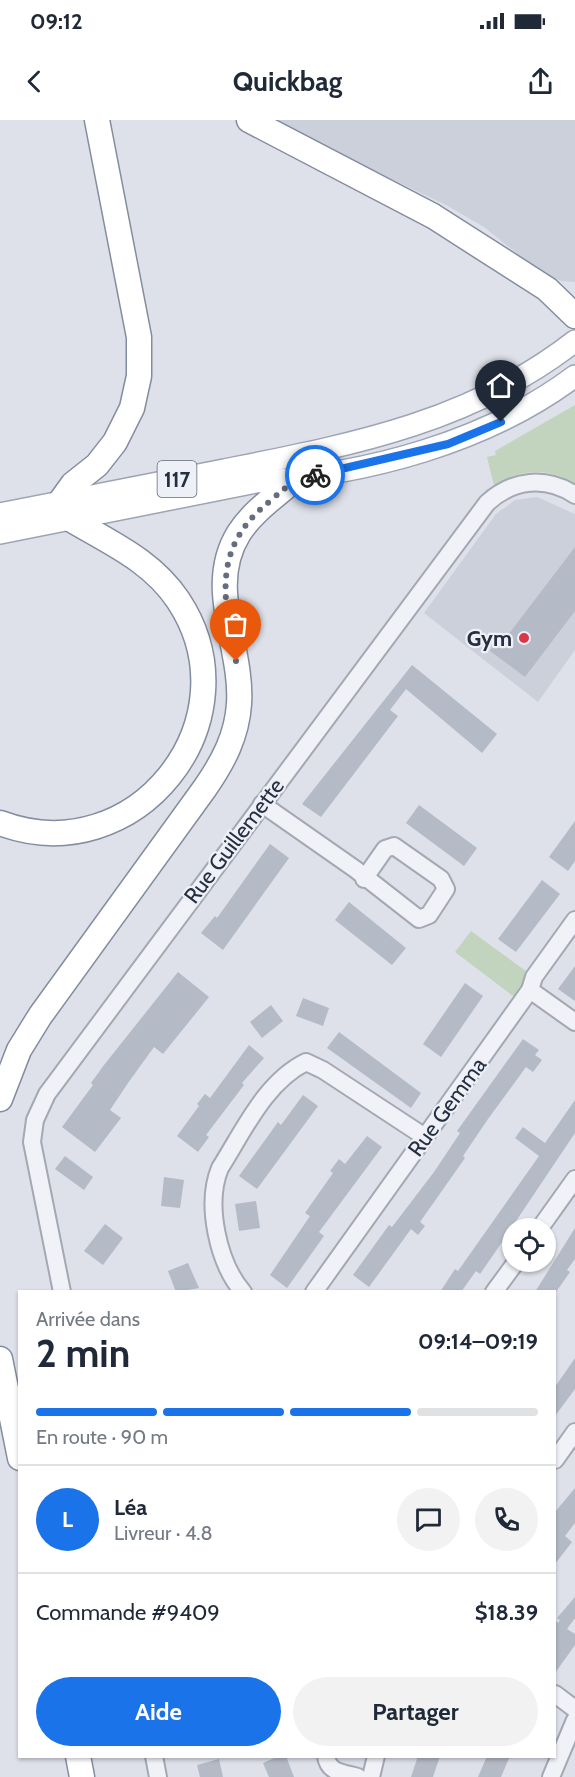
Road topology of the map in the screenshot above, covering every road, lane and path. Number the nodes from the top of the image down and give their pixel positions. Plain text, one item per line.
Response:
1 (97, 120) edge
2 (249, 120) edge
3 (547, 289) junction
4 (575, 290) edge
5 (575, 316) edge
6 (575, 341) edge
7 (575, 376) edge
8 (295, 479) junction
9 (575, 495) edge
10 (65, 511) junction
11 (0, 514) edge
12 (0, 533) edge
13 (262, 804) junction
14 (0, 824) edge
15 (364, 879) junction
16 (575, 920) edge
17 (530, 990) junction
18 (575, 1022) edge
19 (0, 1099) edge
20 (425, 1137) junction
21 (575, 1179) edge
22 (547, 1218) edge
23 (509, 1272) edge
24 (62, 1290) edge
25 (241, 1290) edge
26 (315, 1290) edge
27 (495, 1290) edge
28 (0, 1359) edge
29 (575, 1432) edge
30 (18, 1448) edge
31 (556, 1460) edge
32 (556, 1696) edge
33 (575, 1709) edge
34 (575, 1720) edge
35 (78, 1758) edge
36 (154, 1758) edge
37 (327, 1758) edge
38 (376, 1758) edge
39 (82, 1777) edge
40 (158, 1777) edge
41 (358, 1777) edge
42 (371, 1777) edge
43 (551, 1777) edge

1 - 10 highway
2 - 3 highway
3 - 4 highway
3 - 5 highway
6 - 10 main road, 117
7 - 8 main road, 117
8 - 10 main road, 117
8 - 19 highway
9 - 13 street, Rue Guillemette
10 - 11 main road, 117
10 - 12 main road, 117
10 - 14 highway
13 - 15 street
13 - 24 street, Rue Guillemette
15 - 15 street
16 - 17 street, Rue Gemma
17 - 18 street
17 - 20 street, Rue Gemma
20 - 25 street
20 - 26 street, Rue Gemma
21 - 22 street
23 - 27 street
28 - 30 highway
29 - 31 street
32 - 33 street
34 - 43 street
35 - 39 highway
36 - 40 street
37 - 41 street
38 - 42 street

